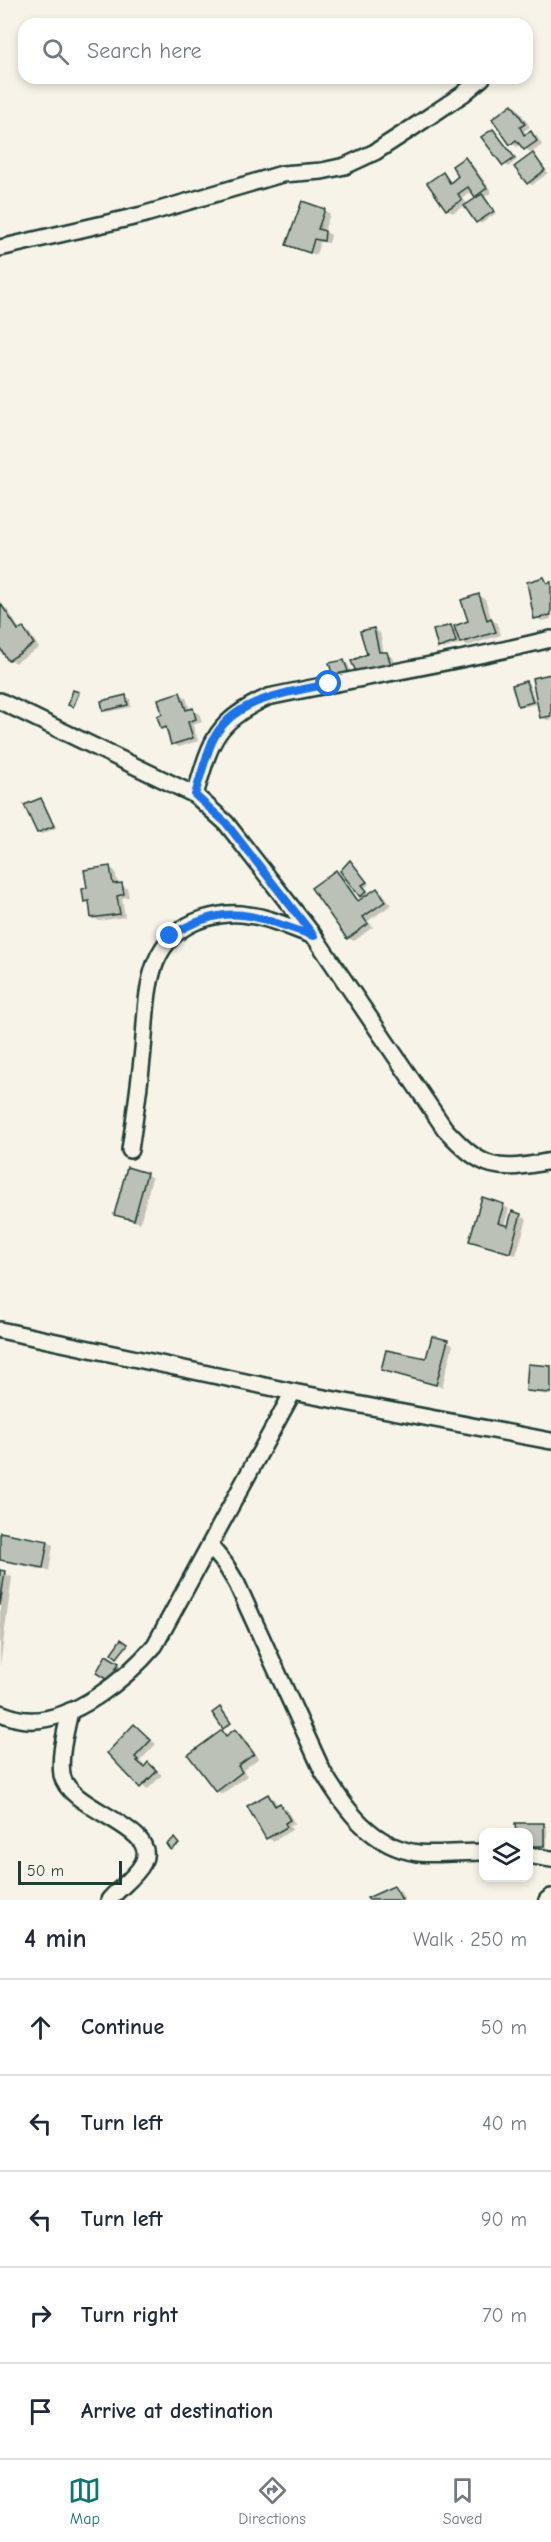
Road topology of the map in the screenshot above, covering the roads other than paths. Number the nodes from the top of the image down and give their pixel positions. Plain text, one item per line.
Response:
1 (475, 84) edge
2 (0, 248) edge
3 (551, 639) edge
4 (0, 701) edge
5 (195, 795) junction
6 (314, 936) junction
7 (130, 1150) dead end
8 (551, 1161) edge
9 (0, 1330) edge
10 (293, 1392) junction
11 (551, 1441) edge
12 (210, 1546) junction
13 (70, 1711) junction
14 (0, 1713) edge
15 (479, 1852) edge
16 (533, 1857) edge
17 (551, 1859) edge
18 (551, 1897) edge
19 (109, 1900) edge
20 (547, 1900) edge

1 - 2 street
3 - 5 street
4 - 5 street
5 - 6 street
6 - 7 street
6 - 8 street
9 - 10 street
10 - 11 street
10 - 12 street
12 - 13 street
12 - 15 street
13 - 14 street
13 - 19 street
16 - 17 street
18 - 20 street

